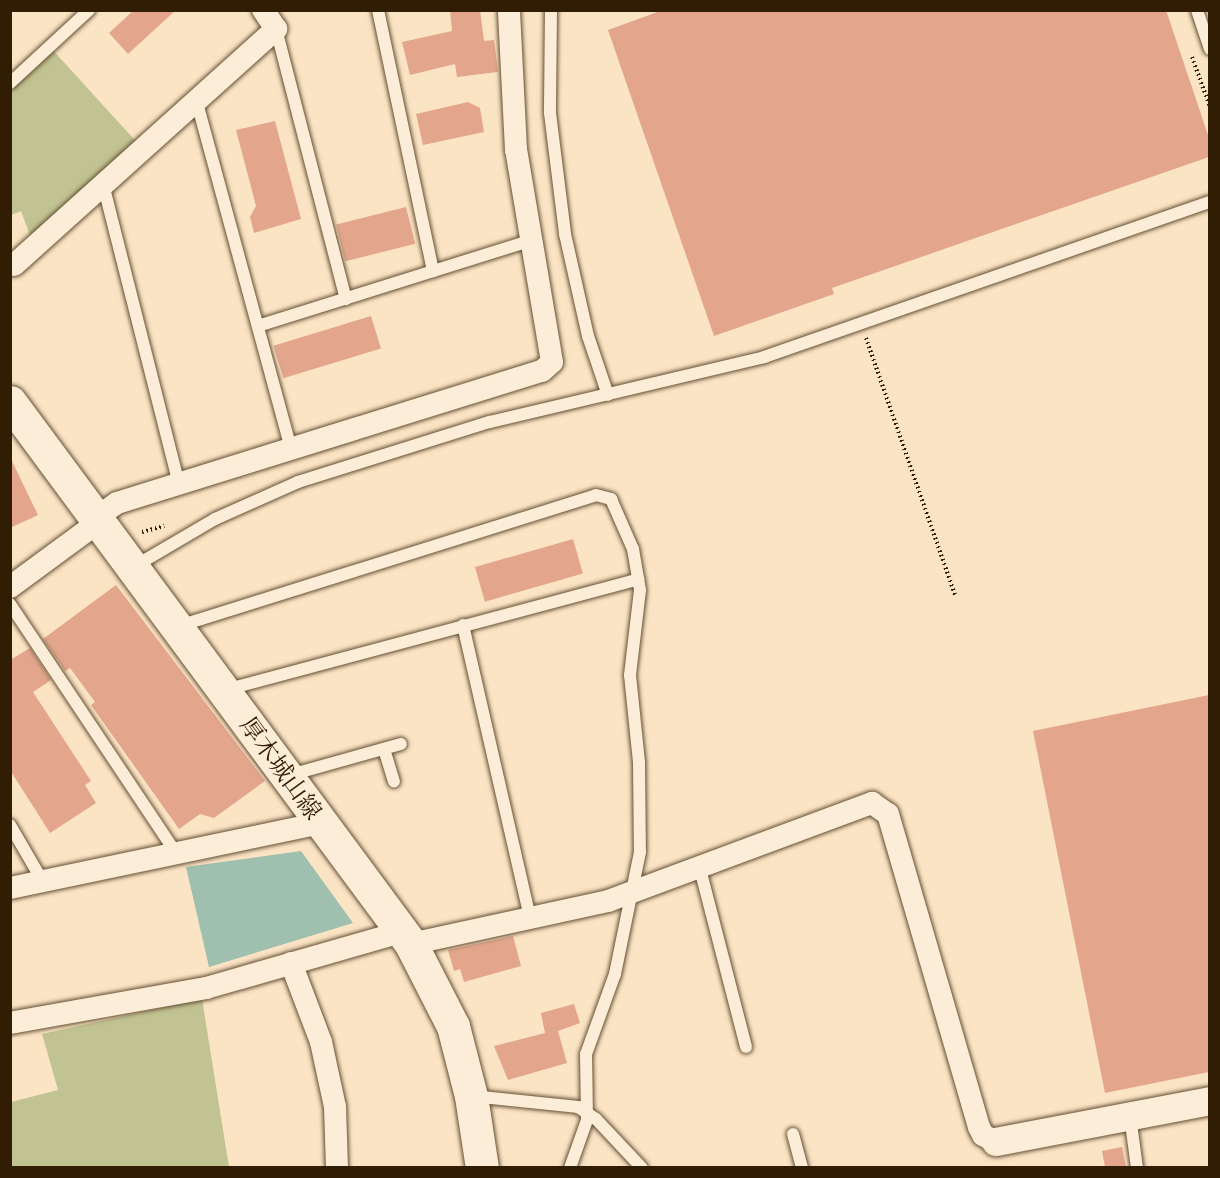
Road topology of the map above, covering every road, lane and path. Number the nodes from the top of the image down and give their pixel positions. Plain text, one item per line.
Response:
1 (90, 10) edge
2 (378, 10) edge
3 (509, 10) edge
4 (551, 10) edge
5 (1197, 10) edge
6 (270, 20) edge
7 (1209, 49) edge
8 (10, 83) edge
9 (196, 99) junction
10 (103, 184) junction
11 (1209, 202) edge
12 (529, 241) junction
13 (12, 262) edge
14 (433, 271) junction
15 (346, 299) junction
16 (258, 326) junction
17 (865, 335) dead end
18 (608, 395) junction
19 (10, 402) edge
20 (291, 449) junction
21 (179, 484) junction
22 (98, 519) junction
23 (134, 567) junction
24 (638, 579) junction
25 (10, 587) edge
26 (955, 595) dead end
27 (10, 604) edge
28 (463, 626) junction
29 (178, 627) junction
30 (224, 690) junction
31 (402, 744) dead end
32 (384, 749) junction
33 (287, 776) junction
34 (394, 782) dead end
35 (322, 823) junction
36 (10, 825) edge
37 (176, 854) junction
38 (699, 865) junction
39 (43, 882) junction
40 (10, 888) edge
41 (632, 889) junction
42 (530, 916) junction
43 (406, 938) junction
44 (291, 963) junction
45 (10, 1023) edge
46 (746, 1047) dead end
47 (471, 1096) junction
48 (1209, 1101) edge
49 (585, 1111) junction
50 (1130, 1116) junction
51 (793, 1134) dead end
52 (996, 1142) joint
53 (337, 1167) edge
54 (482, 1167) edge
55 (570, 1167) edge
56 (642, 1167) edge
57 (802, 1167) edge
58 (1137, 1167) edge

1 - 8 lane
2 - 14 lane
3 - 12 street
4 - 18 lane
5 - 7 lane
6 - 9 street
6 - 15 lane
9 - 10 street
9 - 16 lane
10 - 13 street
10 - 21 lane
11 - 18 lane
12 - 14 lane
12 - 20 street
14 - 15 lane
15 - 16 lane
16 - 20 lane
17 - 26 path
18 - 23 lane
19 - 22 main road, 厚木城山線
20 - 21 street
21 - 22 street
22 - 23 main road, 厚木城山線
22 - 25 street
23 - 29 main road, 厚木城山線
24 - 28 lane
24 - 29 lane
24 - 41 lane
27 - 37 lane
28 - 30 lane
28 - 42 lane
29 - 30 main road, 厚木城山線
30 - 33 main road, 厚木城山線
31 - 32 lane
32 - 33 lane
32 - 34 lane
33 - 35 main road, 厚木城山線
35 - 37 street
35 - 43 main road, 厚木城山線
36 - 39 lane
37 - 39 street
38 - 41 street
38 - 46 lane
38 - 52 street
39 - 40 street
41 - 42 street
41 - 49 lane
42 - 43 street
43 - 44 street
43 - 47 main road, 厚木城山線
44 - 45 street
44 - 53 street
47 - 49 lane
47 - 54 main road, 厚木城山線
48 - 50 street
49 - 55 lane
49 - 56 lane
50 - 52 street
50 - 58 lane
51 - 57 lane

